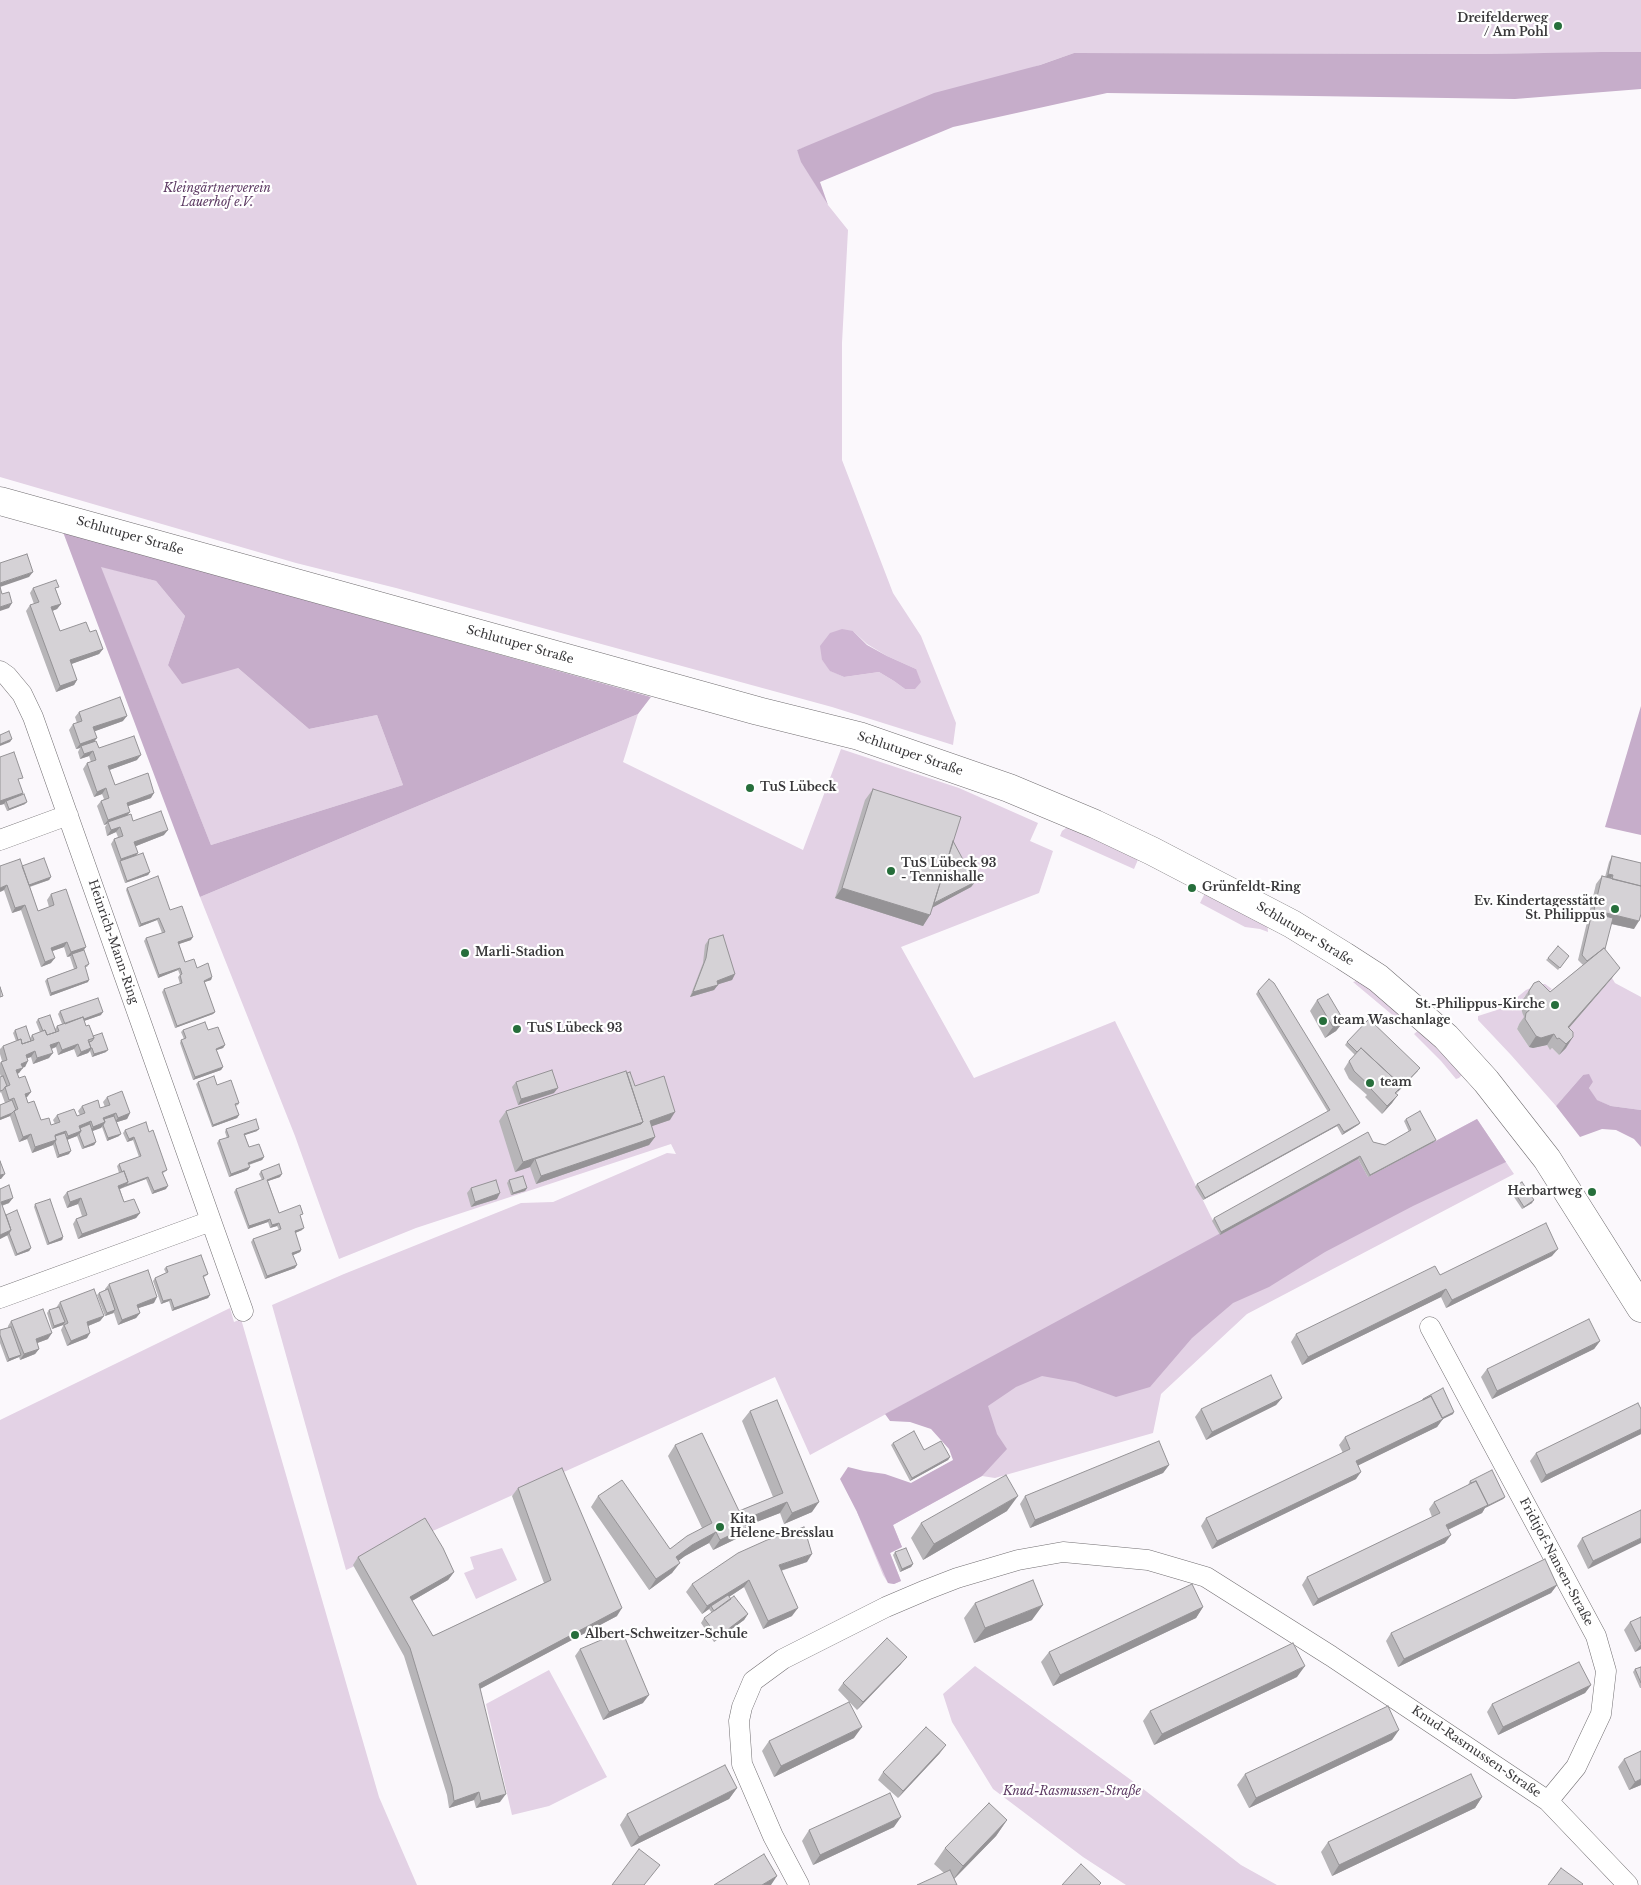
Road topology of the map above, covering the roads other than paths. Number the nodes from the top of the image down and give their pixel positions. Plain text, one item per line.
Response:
1 (0, 501) edge
2 (0, 671) edge
3 (68, 815) junction
4 (0, 840) edge
5 (211, 1221) junction
6 (0, 1298) edge
7 (1639, 1300) edge
8 (243, 1311) dead end
9 (1430, 1327) dead end
10 (1548, 1801) junction
11 (799, 1885) edge
12 (1628, 1885) edge

1 - 7 main road, Schlutuper Straße
2 - 3 street, Heinrich-Mann-Ring
3 - 4 street
3 - 5 street, Heinrich-Mann-Ring
5 - 6 street
5 - 8 street, Heinrich-Mann-Ring
9 - 10 street, Fridtjof-Nansen-Straße
10 - 11 street, Knud-Rasmussen-Straße
10 - 12 street, Knud-Rasmussen-Straße

